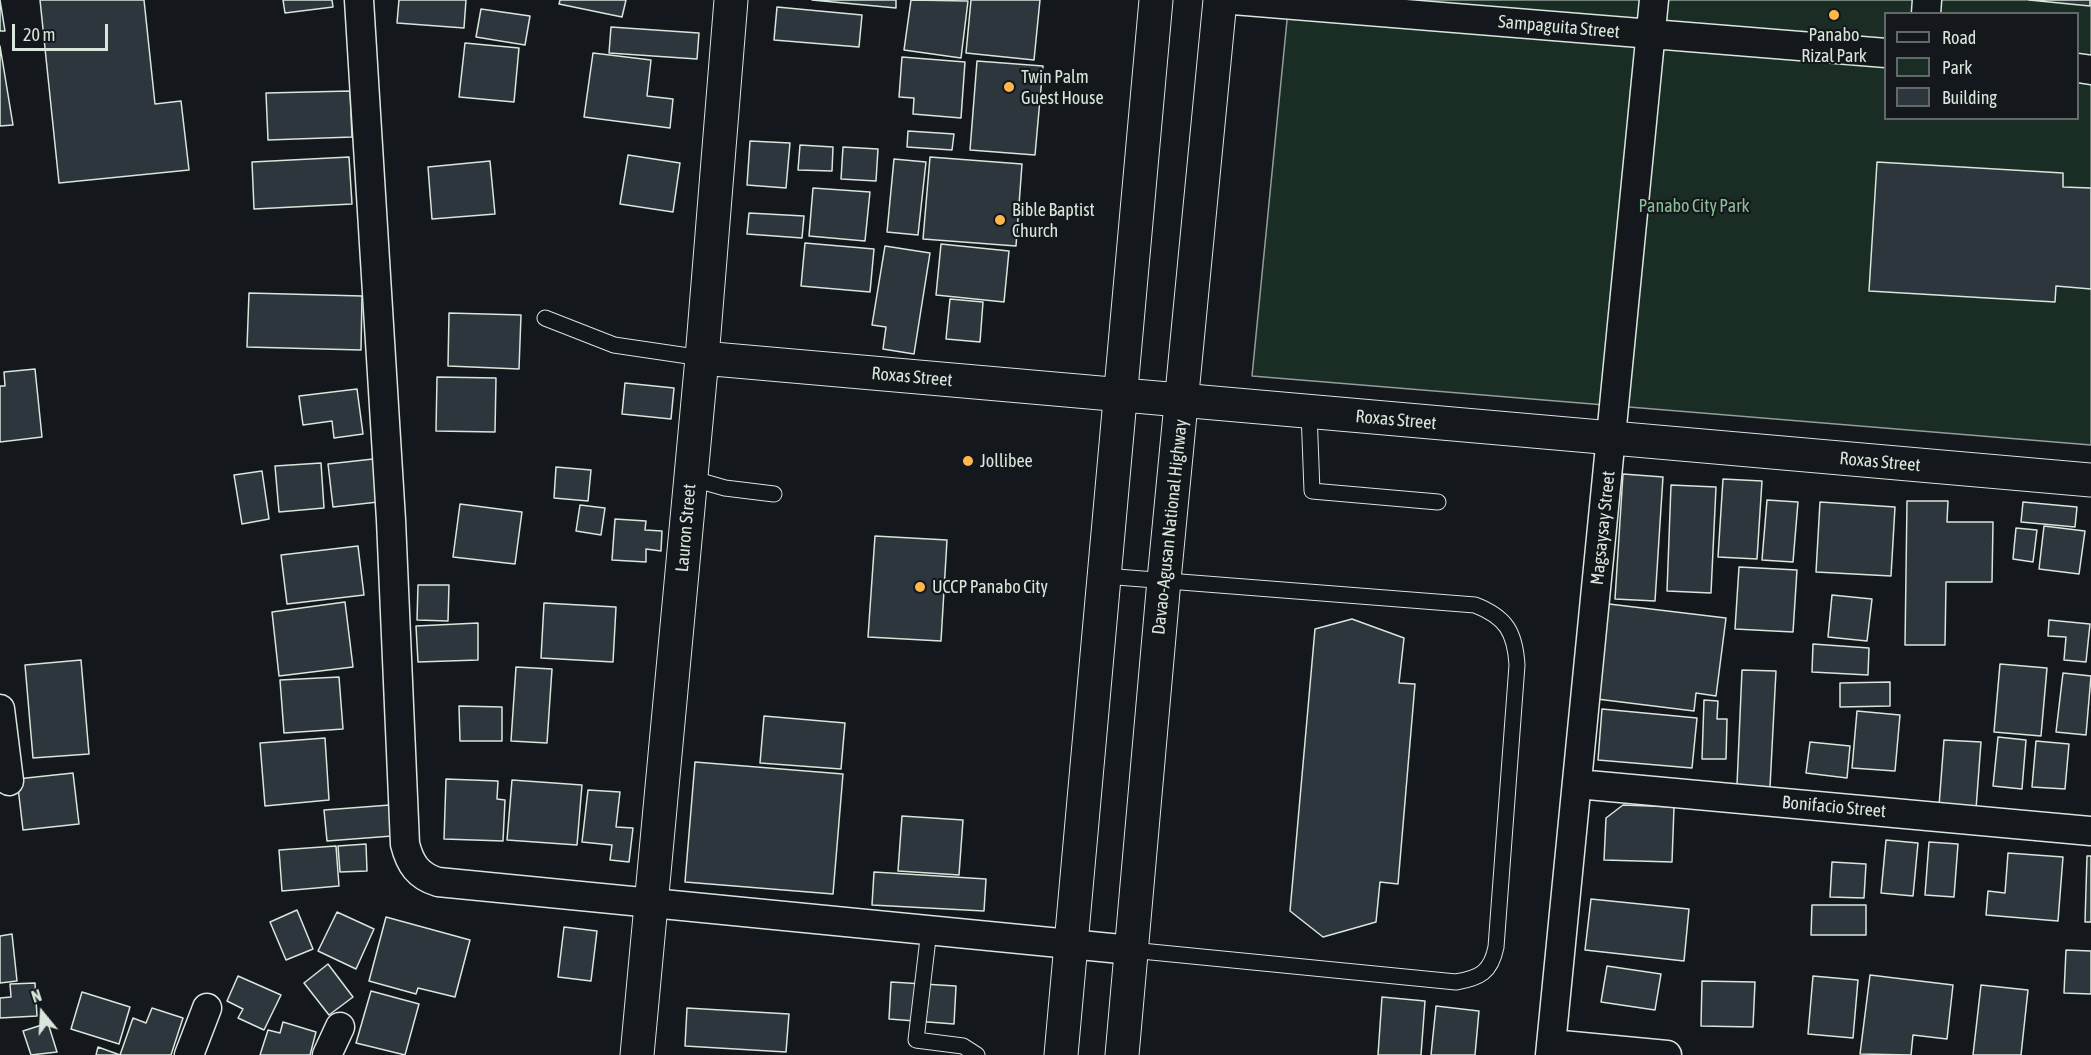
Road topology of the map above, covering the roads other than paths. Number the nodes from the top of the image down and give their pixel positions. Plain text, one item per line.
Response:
1 (359, 0) edge
2 (731, 0) edge
3 (1156, 0) edge
4 (1220, 0) edge
5 (1233, 0) edge
6 (1653, 0) edge
7 (1650, 34) junction
8 (1884, 53) edge
9 (545, 318) dead end
10 (702, 358) junction
11 (1120, 395) junction
12 (1182, 401) junction
13 (1309, 412) junction
14 (1612, 438) junction
15 (690, 478) junction
16 (2091, 480) edge
17 (774, 494) dead end
18 (1438, 502) dead end
19 (1104, 576) junction
20 (1164, 580) junction
21 (0, 709) edge
22 (9, 781) dead end
23 (1577, 783) junction
24 (2091, 831) edge
25 (651, 902) junction
26 (929, 930) junction
27 (1071, 944) junction
28 (1131, 950) junction
29 (207, 1008) dead end
30 (340, 1026) dead end
31 (1550, 1050) edge
32 (189, 1055) edge
33 (327, 1055) edge
34 (637, 1055) edge
35 (977, 1055) edge
36 (1061, 1055) edge
37 (1122, 1055) edge
38 (1667, 1055) edge

1 - 25 street
2 - 10 main road, Lauron Street
3 - 11 main road
4 - 12 main road, Davao-Agusan National Highway
5 - 7 street, Sampaguita Street
6 - 7 street, Magsaysay Street
7 - 8 street, Sampaguita Street
7 - 14 street, Magsaysay Street
9 - 10 lane
10 - 11 main road, Roxas Street
10 - 15 main road, Lauron Street
11 - 12 main road, Roxas Street
11 - 19 main road
12 - 13 main road, Roxas Street
12 - 20 main road, Davao-Agusan National Highway
13 - 14 main road, Roxas Street
13 - 18 lane
14 - 16 main road, Roxas Street
14 - 23 street, Magsaysay Street
15 - 17 lane
15 - 25 main road, Lauron Street
19 - 20 lane
19 - 27 main road
20 - 28 main road, Davao-Agusan National Highway
20 - 28 lane
21 - 22 street
23 - 24 street, Bonifacio Street
23 - 31 street, Magsaysay Street
25 - 26 street
25 - 34 main road, Lauron Street
26 - 27 street
26 - 35 lane
27 - 28 street
27 - 36 main road
28 - 37 main road, Davao-Agusan National Highway
29 - 32 street
30 - 33 street
31 - 38 street

